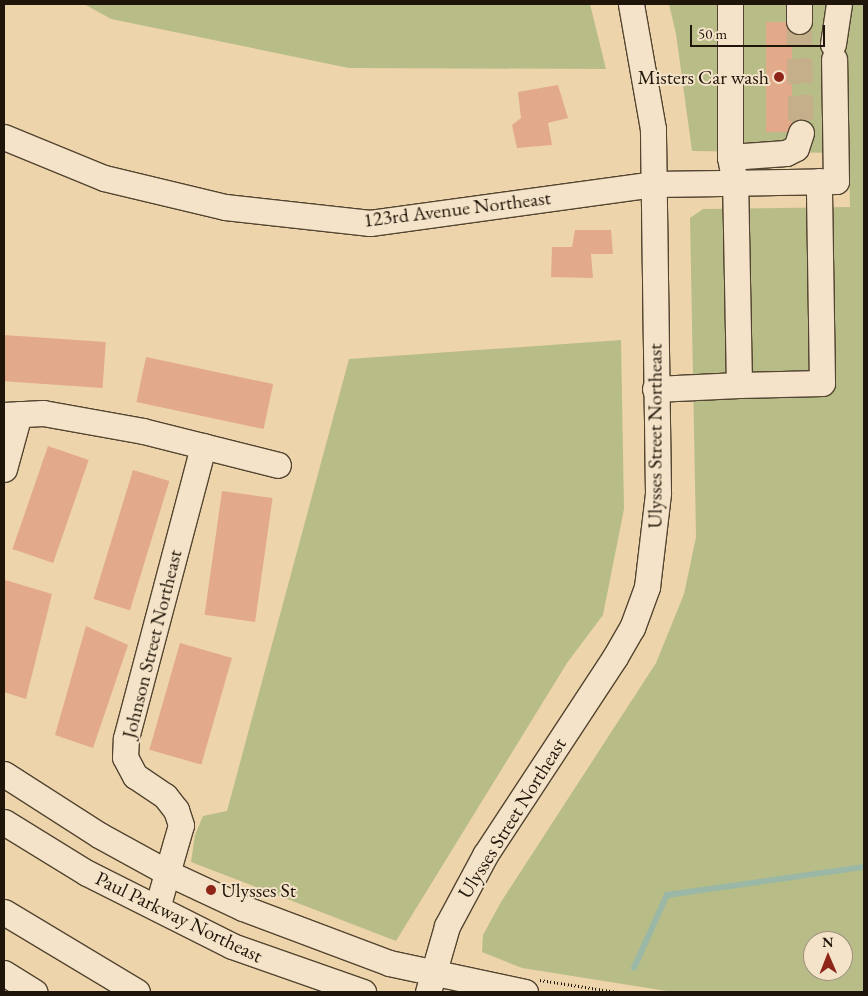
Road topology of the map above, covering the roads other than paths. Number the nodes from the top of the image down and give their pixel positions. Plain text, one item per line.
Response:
1 (631, 4) edge
2 (730, 4) edge
3 (839, 4) edge
4 (801, 133) tunnel mouth
5 (4, 137) edge
6 (730, 157) junction
7 (819, 181) junction
8 (735, 183) junction
9 (653, 184) junction
10 (739, 385) junction
11 (656, 389) junction
12 (11, 414) edge
13 (203, 446) junction
14 (278, 466) dead end
15 (4, 469) edge
16 (4, 774) edge
17 (4, 822) edge
18 (168, 873) junction
19 (157, 908) junction
20 (4, 912) edge
21 (4, 973) edge
22 (430, 983) edge
23 (128, 990) edge
24 (35, 992) edge
25 (364, 992) edge
26 (524, 992) edge

1 - 9 street, Ulysses Street Northeast
2 - 6 street
3 - 7 street
4 - 6 street
5 - 9 street, 123rd Avenue Northeast
6 - 8 street
7 - 8 street, 123rd Avenue Northeast
7 - 10 street
8 - 9 street, 123rd Avenue Northeast
8 - 10 street
9 - 11 street, Ulysses Street Northeast
10 - 11 street
11 - 22 street, Ulysses Street Northeast
12 - 13 street
12 - 15 street
13 - 14 street
13 - 18 street, Johnson Street Northeast
16 - 18 street, Paul Parkway Northeast
17 - 19 street, Paul Parkway Northeast
18 - 19 street, Johnson Street Northeast
18 - 22 street, Paul Parkway Northeast
19 - 25 street, Paul Parkway Northeast
20 - 23 street
21 - 24 street
22 - 26 street, Paul Parkway Northeast

